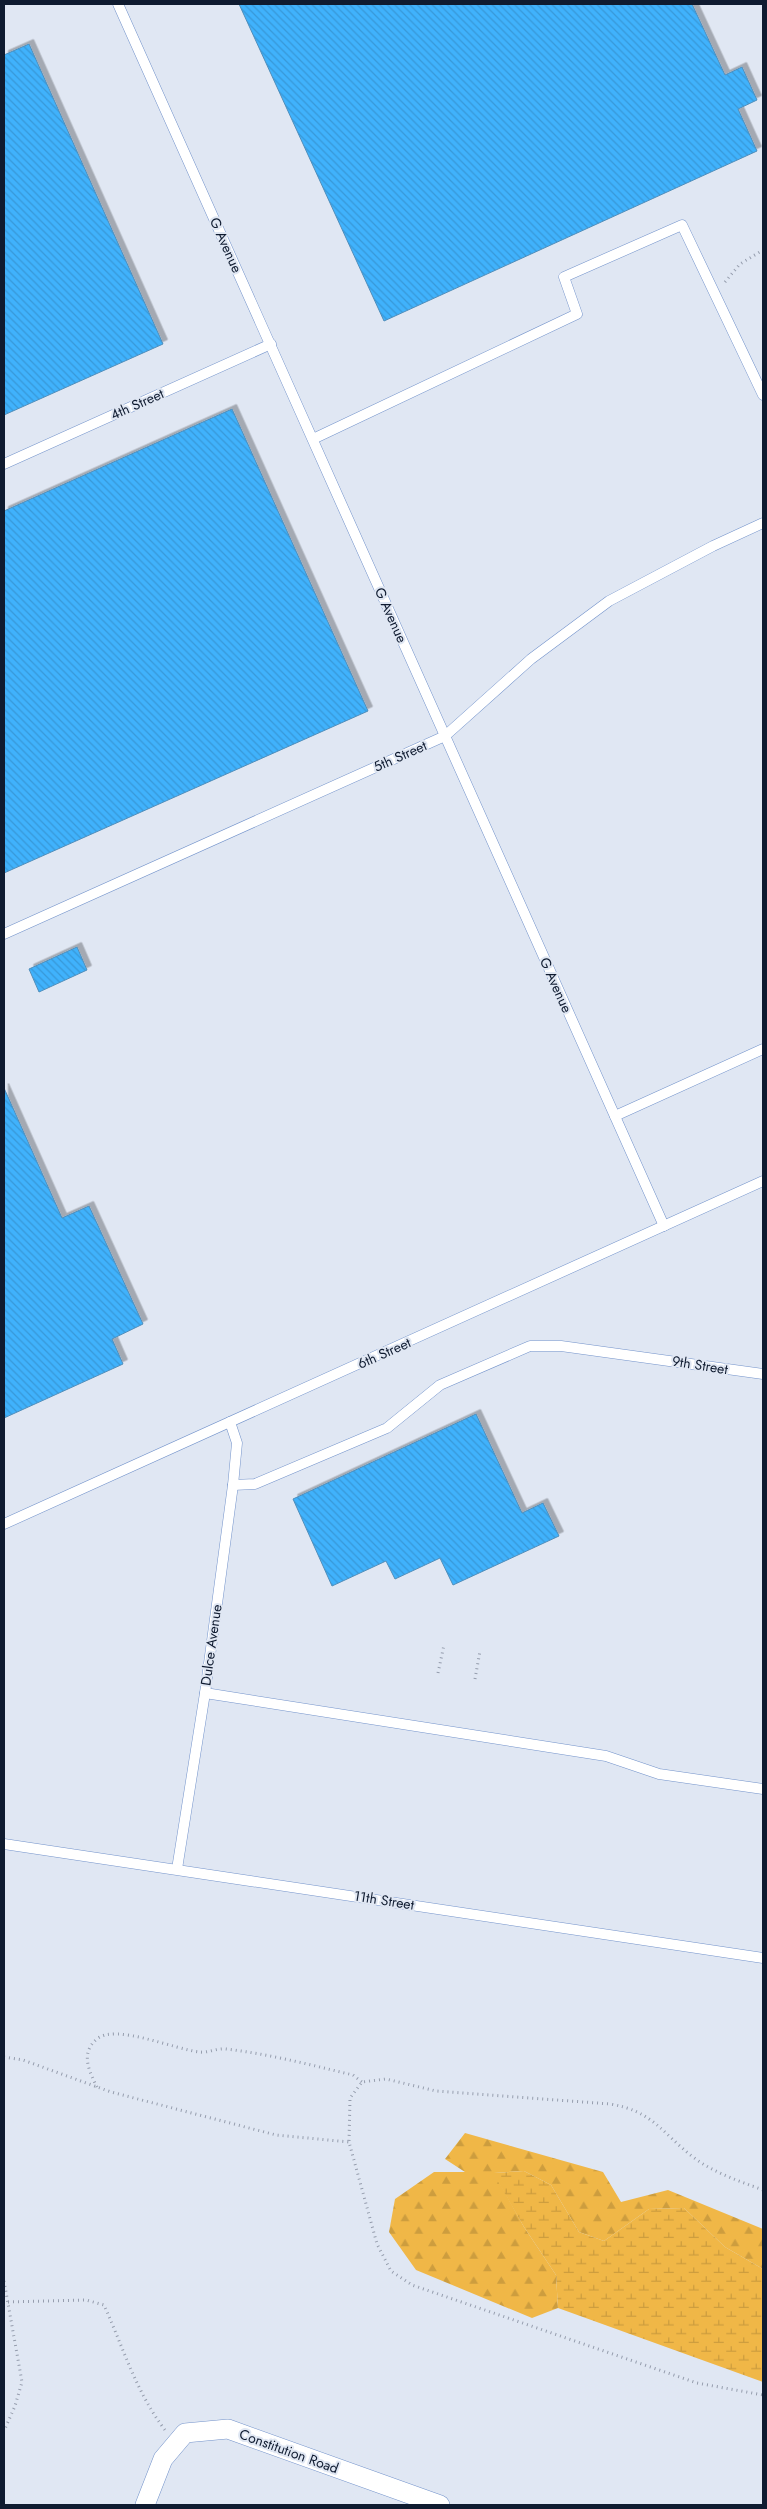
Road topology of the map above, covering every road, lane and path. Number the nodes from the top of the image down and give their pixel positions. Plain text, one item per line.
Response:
1 (118, 4) edge
2 (763, 250) edge
3 (724, 283) dead end
4 (271, 344) junction
5 (763, 395) edge
6 (313, 439) junction
7 (4, 464) edge
8 (763, 523) edge
9 (445, 736) junction
10 (4, 934) edge
11 (763, 1049) edge
12 (614, 1116) junction
13 (763, 1181) edge
14 (664, 1226) junction
15 (763, 1374) edge
16 (230, 1422) junction
17 (232, 1485) junction
18 (4, 1524) edge
19 (444, 1645) dead end
20 (480, 1651) dead end
21 (438, 1673) dead end
22 (475, 1679) dead end
23 (205, 1693) junction
24 (763, 1789) edge
25 (4, 1844) edge
26 (177, 1869) junction
27 (763, 1958) edge
28 (4, 2057) edge
29 (362, 2082) junction
30 (97, 2087) junction
31 (349, 2142) junction
32 (763, 2190) edge
33 (4, 2281) edge
34 (8, 2302) junction
35 (763, 2395) edge
36 (4, 2432) edge
37 (168, 2433) dead end
38 (145, 2505) edge
39 (440, 2505) edge

1 - 4 lane, G Avenue
2 - 3 path
4 - 6 lane, G Avenue
4 - 7 lane, 4th Street
5 - 6 lane
6 - 9 lane, G Avenue
8 - 9 lane, 5th Street
9 - 10 lane, 5th Street
9 - 12 lane, G Avenue
11 - 12 lane
12 - 14 lane, G Avenue
13 - 14 lane, 6th Street
14 - 16 lane, 6th Street
15 - 17 lane, 9th Street
16 - 17 lane, Dulce Avenue
16 - 18 lane, 6th Street
17 - 23 lane, Dulce Avenue
19 - 21 path
20 - 22 path
23 - 24 lane
23 - 26 lane, Dulce Avenue
25 - 26 lane, 11th Street
26 - 27 lane, 11th Street
28 - 30 path
29 - 30 path
29 - 31 path
29 - 32 path
30 - 31 path
31 - 35 path
33 - 34 path
34 - 36 path
34 - 37 path
38 - 39 street, Constitution Road

